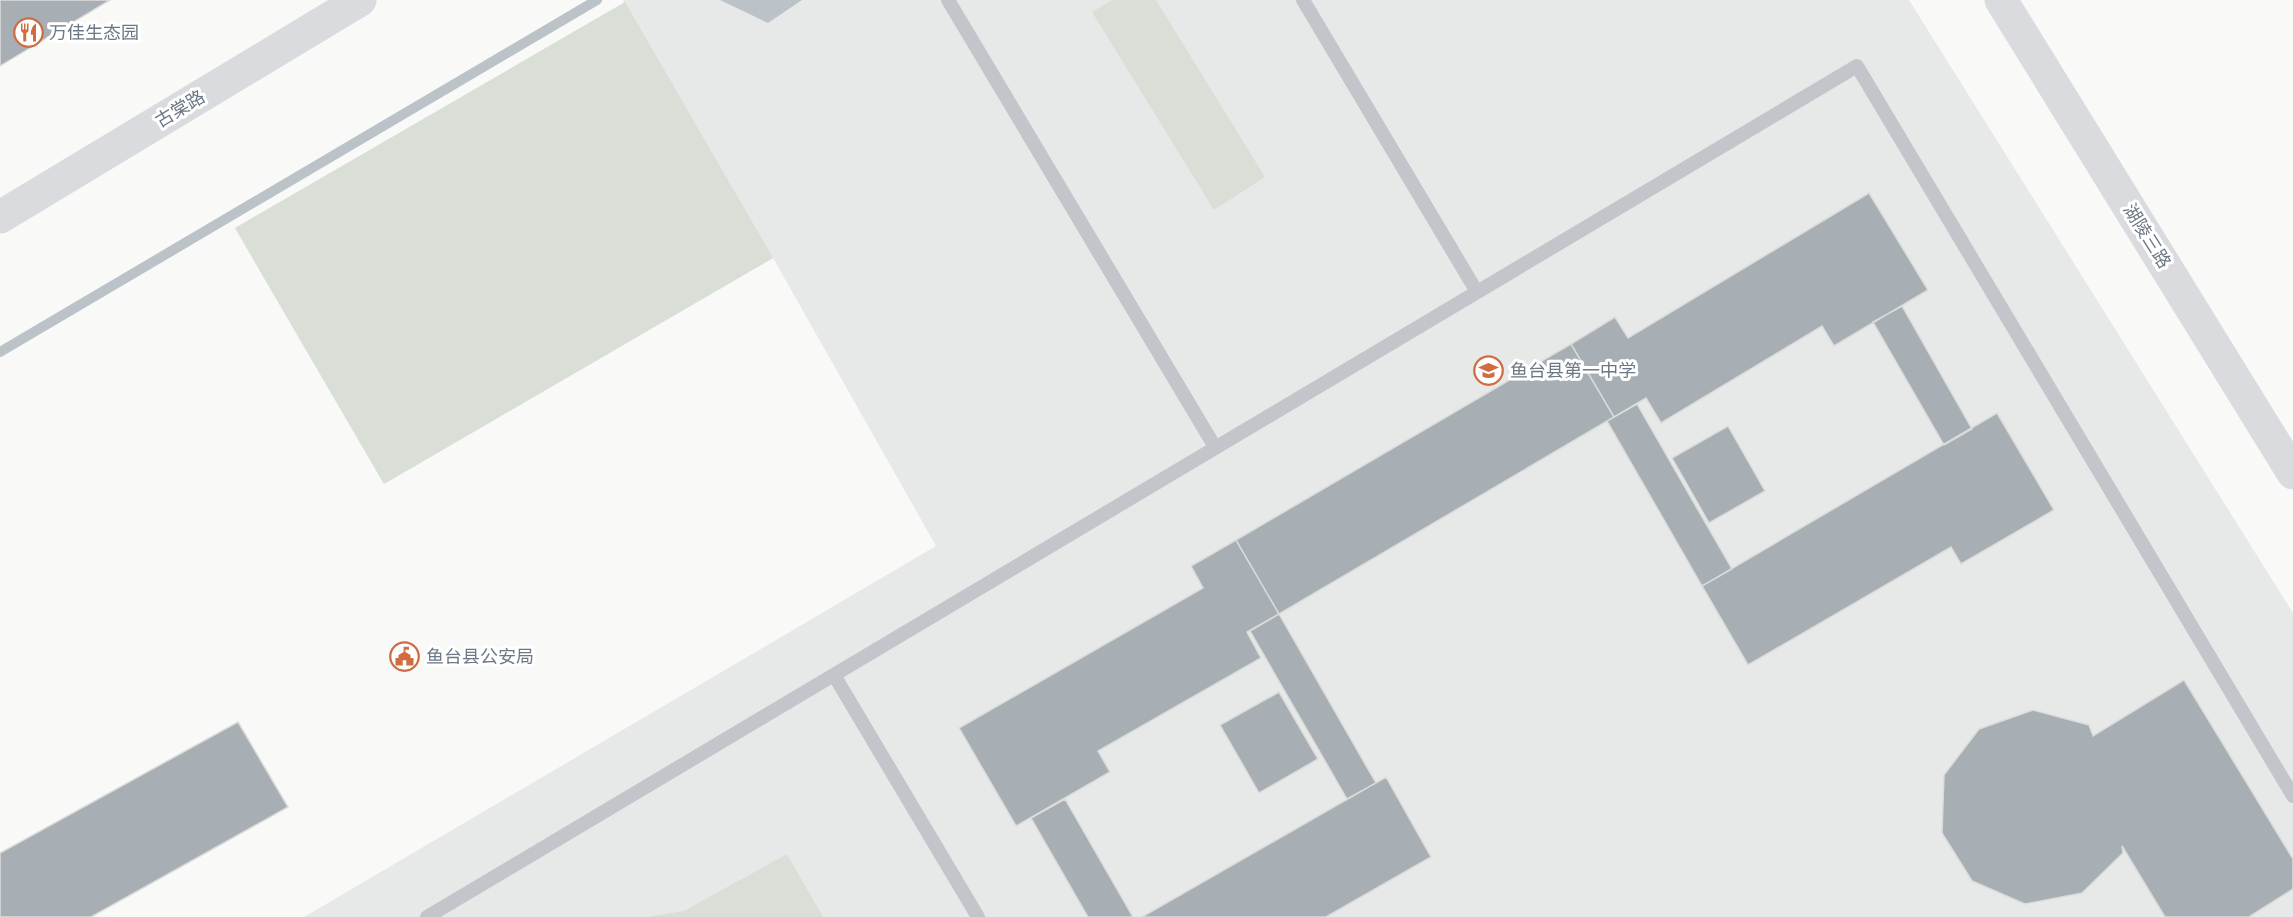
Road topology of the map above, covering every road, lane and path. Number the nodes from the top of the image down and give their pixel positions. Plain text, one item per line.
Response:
1 (360, 0) edge
2 (948, 0) edge
3 (1303, 0) edge
4 (2001, 0) edge
5 (0, 217) edge
6 (1477, 292) junction
7 (1215, 447) junction
8 (2289, 456) edge
9 (834, 675) junction
10 (2293, 796) edge
11 (427, 917) edge
12 (978, 917) edge

1 - 5 main road, 古棠路
2 - 7 lane
3 - 6 lane
4 - 8 main road, 湖陵三路
6 - 7 lane
6 - 10 lane
7 - 9 lane
9 - 11 lane
9 - 12 lane

